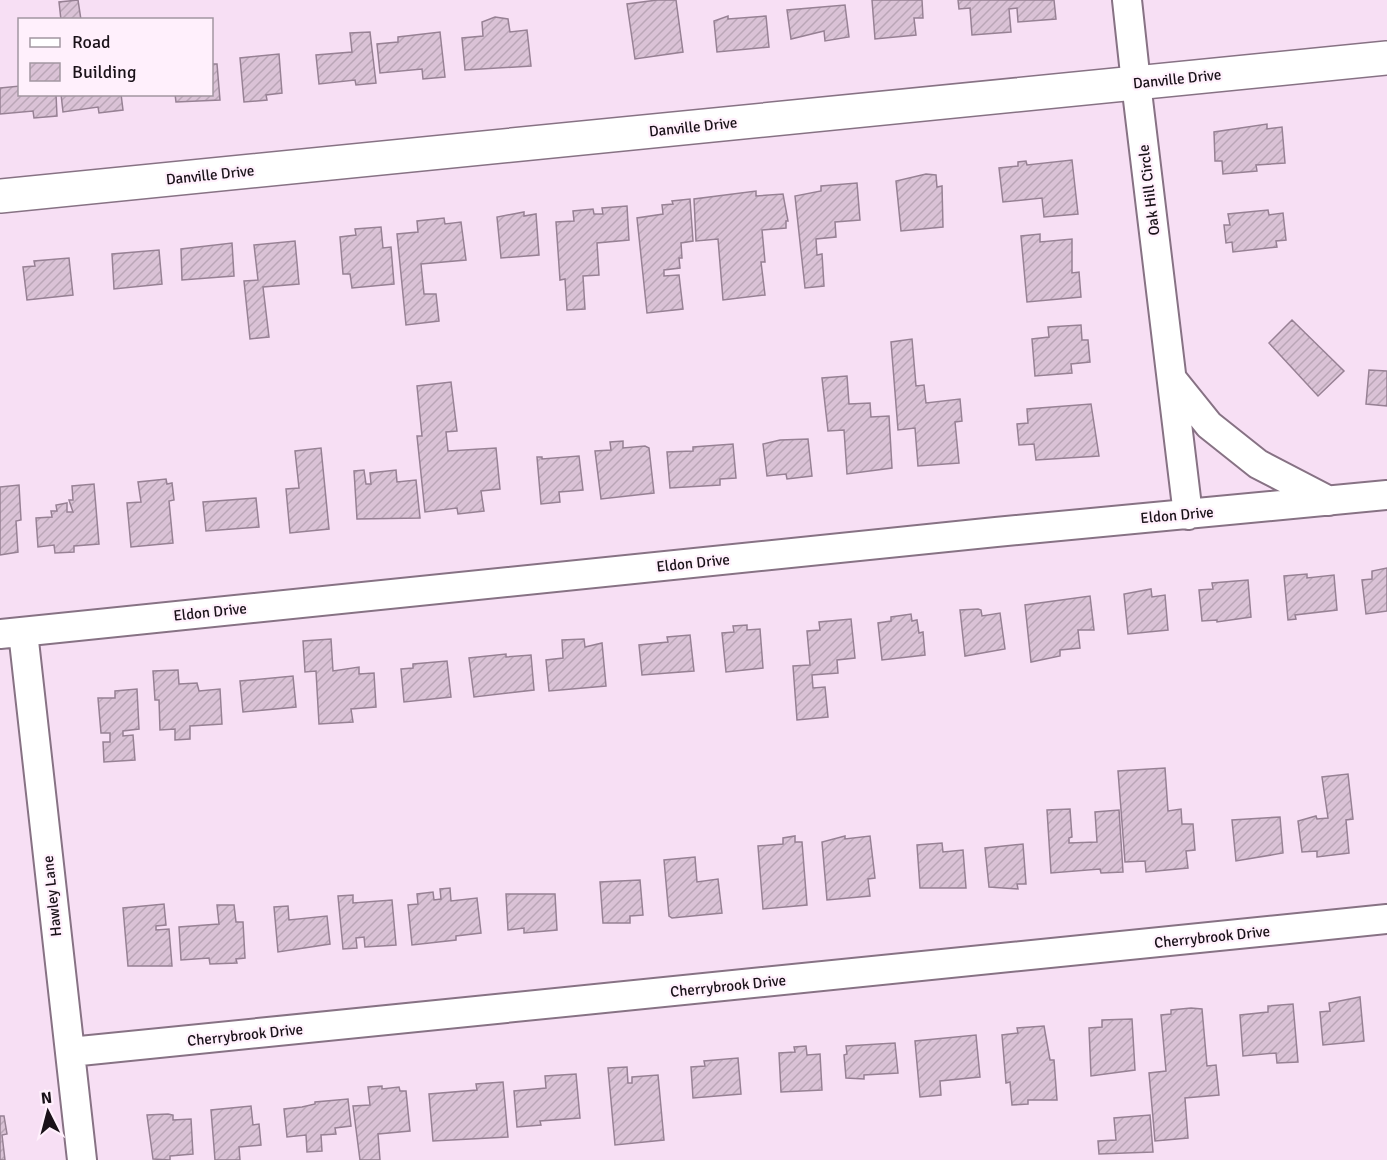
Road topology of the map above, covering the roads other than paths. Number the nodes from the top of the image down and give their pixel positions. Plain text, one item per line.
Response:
1 (1127, 0) edge
2 (1387, 58) edge
3 (1136, 83) junction
4 (0, 195) edge
5 (1172, 379) junction
6 (1387, 495) edge
7 (1329, 501) junction
8 (1188, 514) junction
9 (11, 633) edge
10 (1387, 919) edge
11 (70, 1052) junction
12 (82, 1160) edge

1 - 3 street, Oak Hill Circle
2 - 3 street, Danville Drive
3 - 4 street, Danville Drive
3 - 5 street, Oak Hill Circle
5 - 7 street
5 - 8 street, Oak Hill Circle
6 - 7 street, Eldon Drive
7 - 8 street, Eldon Drive
8 - 9 street, Eldon Drive
9 - 11 street, Hawley Lane
10 - 11 street, Cherrybrook Drive
11 - 12 street, Hawley Lane

